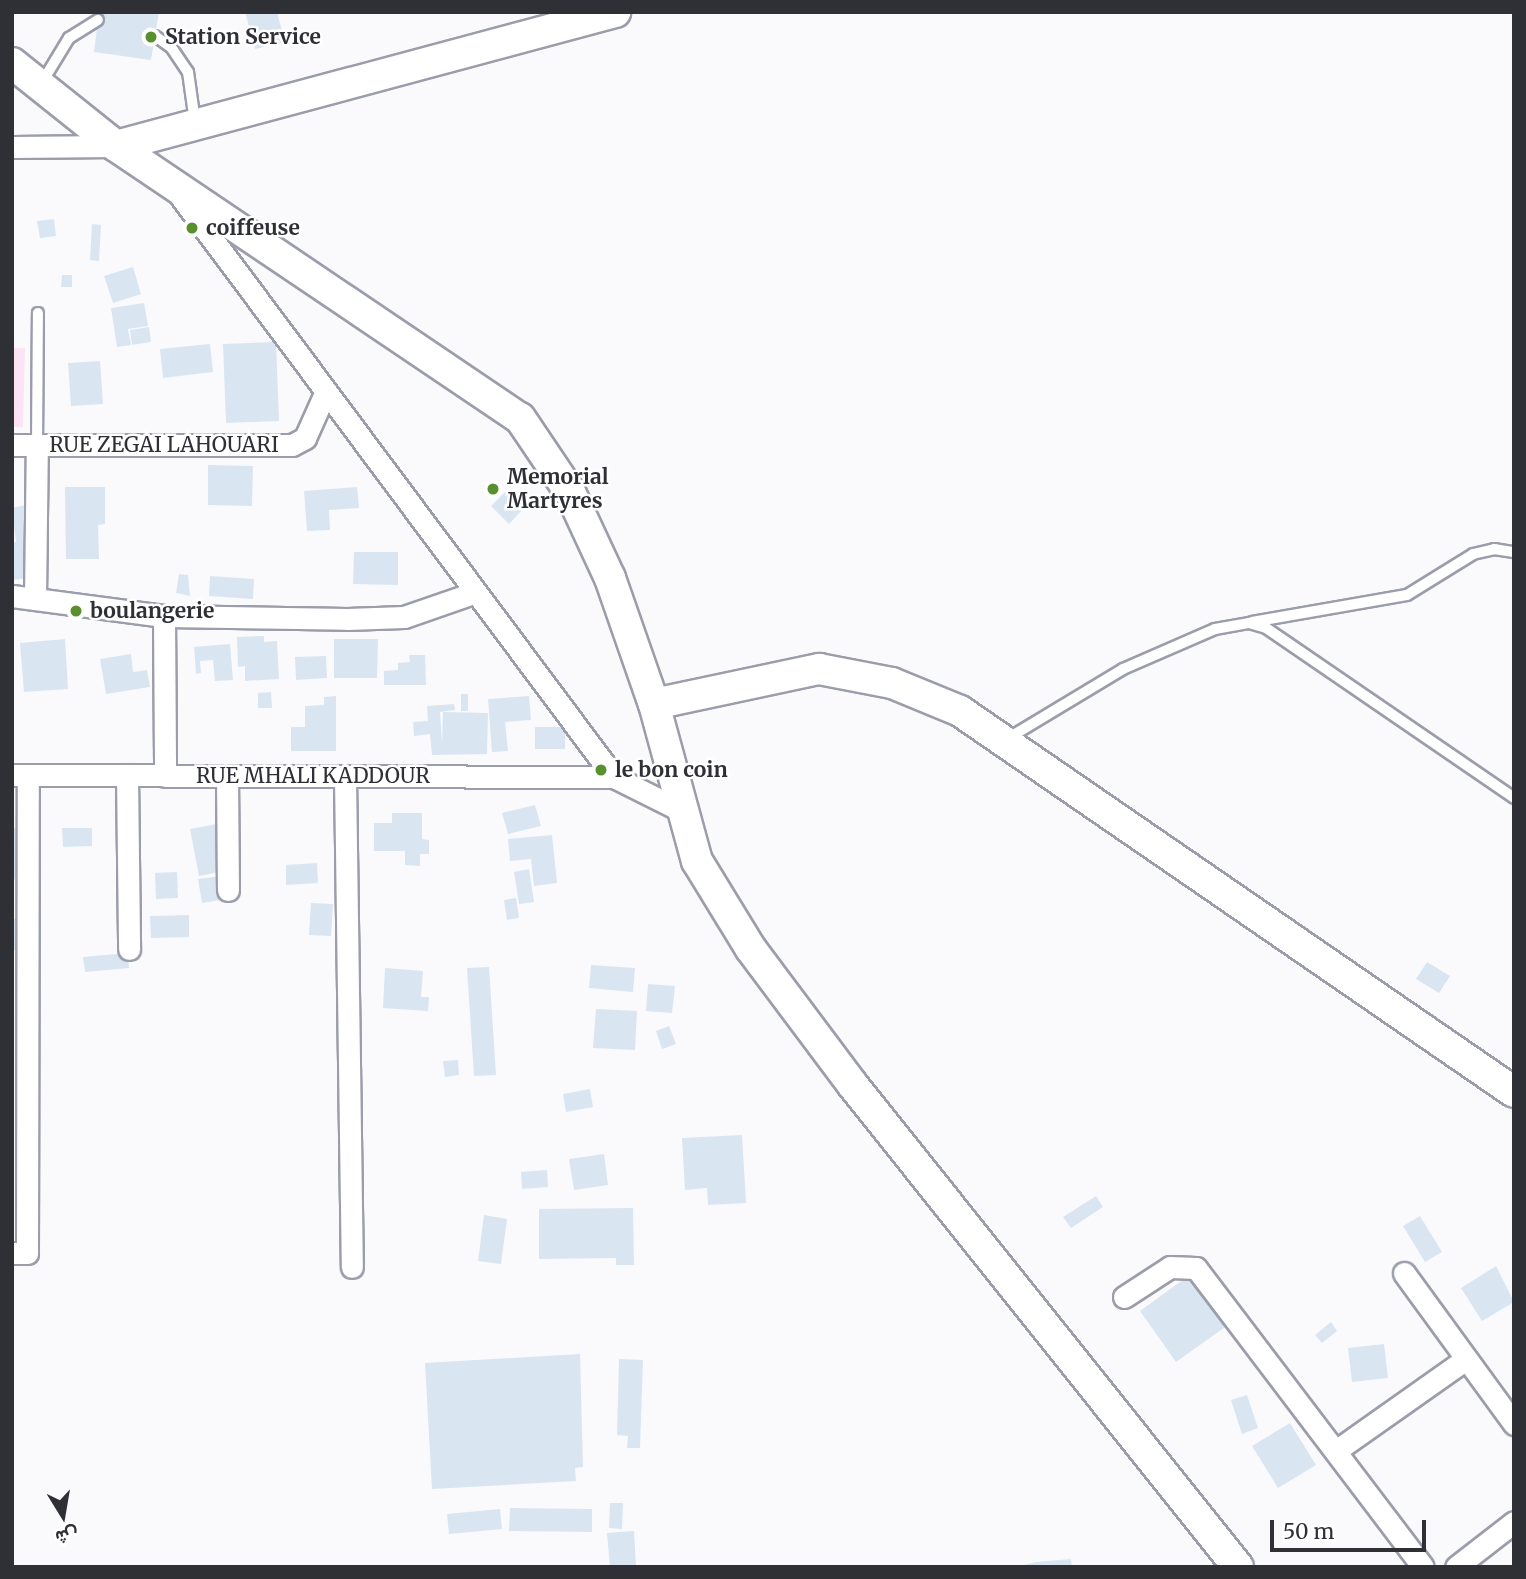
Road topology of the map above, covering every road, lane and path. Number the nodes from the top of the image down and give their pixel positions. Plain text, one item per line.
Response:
1 (615, 12) edge
2 (98, 20) dead end
3 (155, 36) dead end
4 (12, 62) edge
5 (40, 85) junction
6 (195, 125) junction
7 (116, 146) junction
8 (12, 147) edge
9 (171, 184) junction
10 (38, 313) dead end
11 (326, 391) junction
12 (12, 445) edge
13 (37, 446) junction
14 (1514, 552) edge
15 (476, 592) junction
16 (12, 596) edge
17 (35, 599) junction
18 (164, 616) junction
19 (1249, 623) junction
20 (654, 704) junction
21 (1004, 742) junction
22 (20, 775) edge
23 (127, 775) junction
24 (164, 776) junction
25 (226, 776) junction
26 (345, 776) junction
27 (614, 776) junction
28 (1514, 798) edge
29 (684, 812) junction
30 (228, 890) dead end
31 (129, 950) dead end
32 (1514, 1092) edge
33 (12, 1253) edge
34 (352, 1267) dead end
35 (1404, 1273) dead end
36 (1124, 1297) dead end
37 (1466, 1359) junction
38 (1514, 1424) edge
39 (1337, 1450) junction
40 (1514, 1522) edge
41 (1238, 1567) edge
42 (1423, 1567) edge
43 (1456, 1567) edge

1 - 6 main road
2 - 5 lane
3 - 6 lane
4 - 5 main road
5 - 7 main road
6 - 7 main road
7 - 8 street
7 - 9 main road
9 - 11 street
9 - 20 main road
10 - 13 lane
11 - 13 street, RUE ZEGAI LAHOUARI
11 - 15 street
12 - 13 street, RUE ZEGAI LAHOUARI
13 - 17 street
14 - 19 lane
15 - 18 street
15 - 27 street
16 - 17 street
17 - 18 street
18 - 24 street
19 - 21 lane
19 - 28 lane
20 - 21 main road
20 - 29 main road
21 - 32 main road
22 - 23 street, RUE MHALI KADDOUR
22 - 33 street
23 - 24 street, RUE MHALI KADDOUR
23 - 31 street
24 - 25 street, RUE MHALI KADDOUR
25 - 26 street, RUE MHALI KADDOUR
25 - 30 street
26 - 27 street, RUE MHALI KADDOUR
26 - 34 street
27 - 29 street
29 - 41 main road
35 - 37 street
36 - 39 street
37 - 38 street
37 - 39 street
39 - 42 street
40 - 43 street

